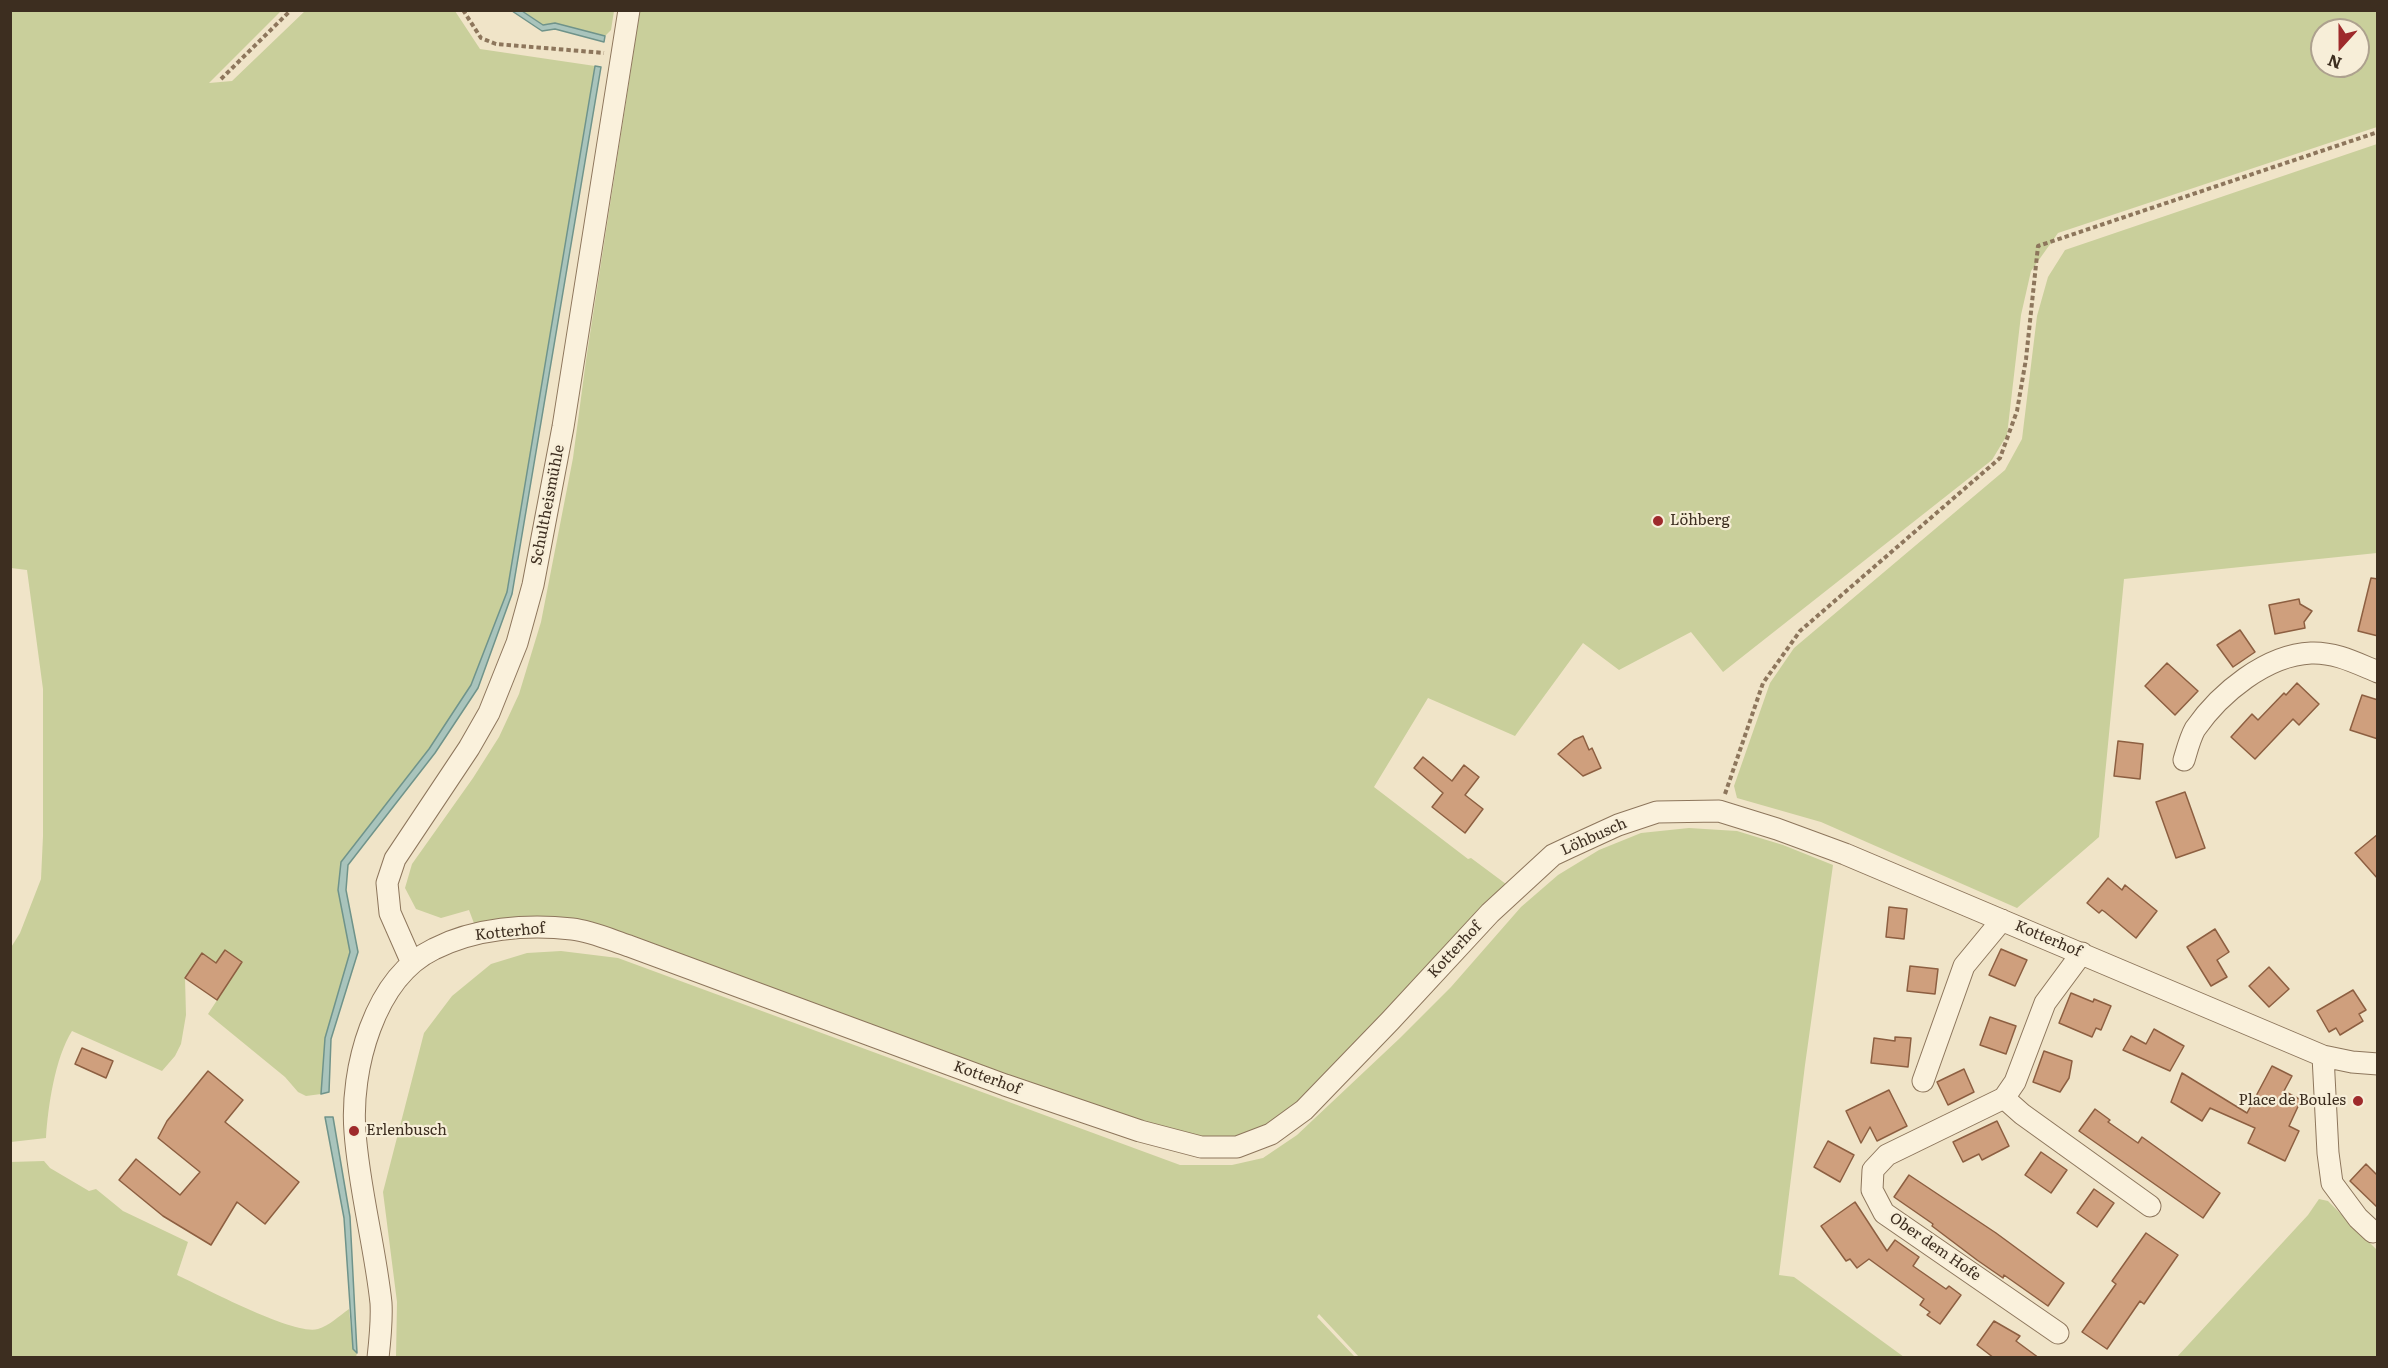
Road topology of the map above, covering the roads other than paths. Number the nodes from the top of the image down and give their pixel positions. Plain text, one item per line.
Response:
1 (629, 10) edge
2 (2378, 672) edge
3 (2184, 760) dead end
4 (1719, 811) joint
5 (1490, 913) joint
6 (2002, 920) junction
7 (2082, 953) junction
8 (412, 963) junction
9 (2323, 1056) junction
10 (2378, 1064) edge
11 (1923, 1081) dead end
12 (2004, 1098) junction
13 (2150, 1206) dead end
14 (2373, 1232) dead end
15 (2058, 1332) dead end
16 (378, 1357) edge

1 - 8 street, Schultheismühle
2 - 3 street
4 - 5 street, Löhbusch
4 - 6 street, Kotterhof
5 - 8 street, Kotterhof
6 - 7 street, Kotterhof
6 - 11 street
7 - 9 street, Kotterhof
7 - 12 street
8 - 16 street, Kotterhof
9 - 10 street, Kotterhof
9 - 14 street
12 - 13 street
12 - 15 street, Ober dem Hofe

